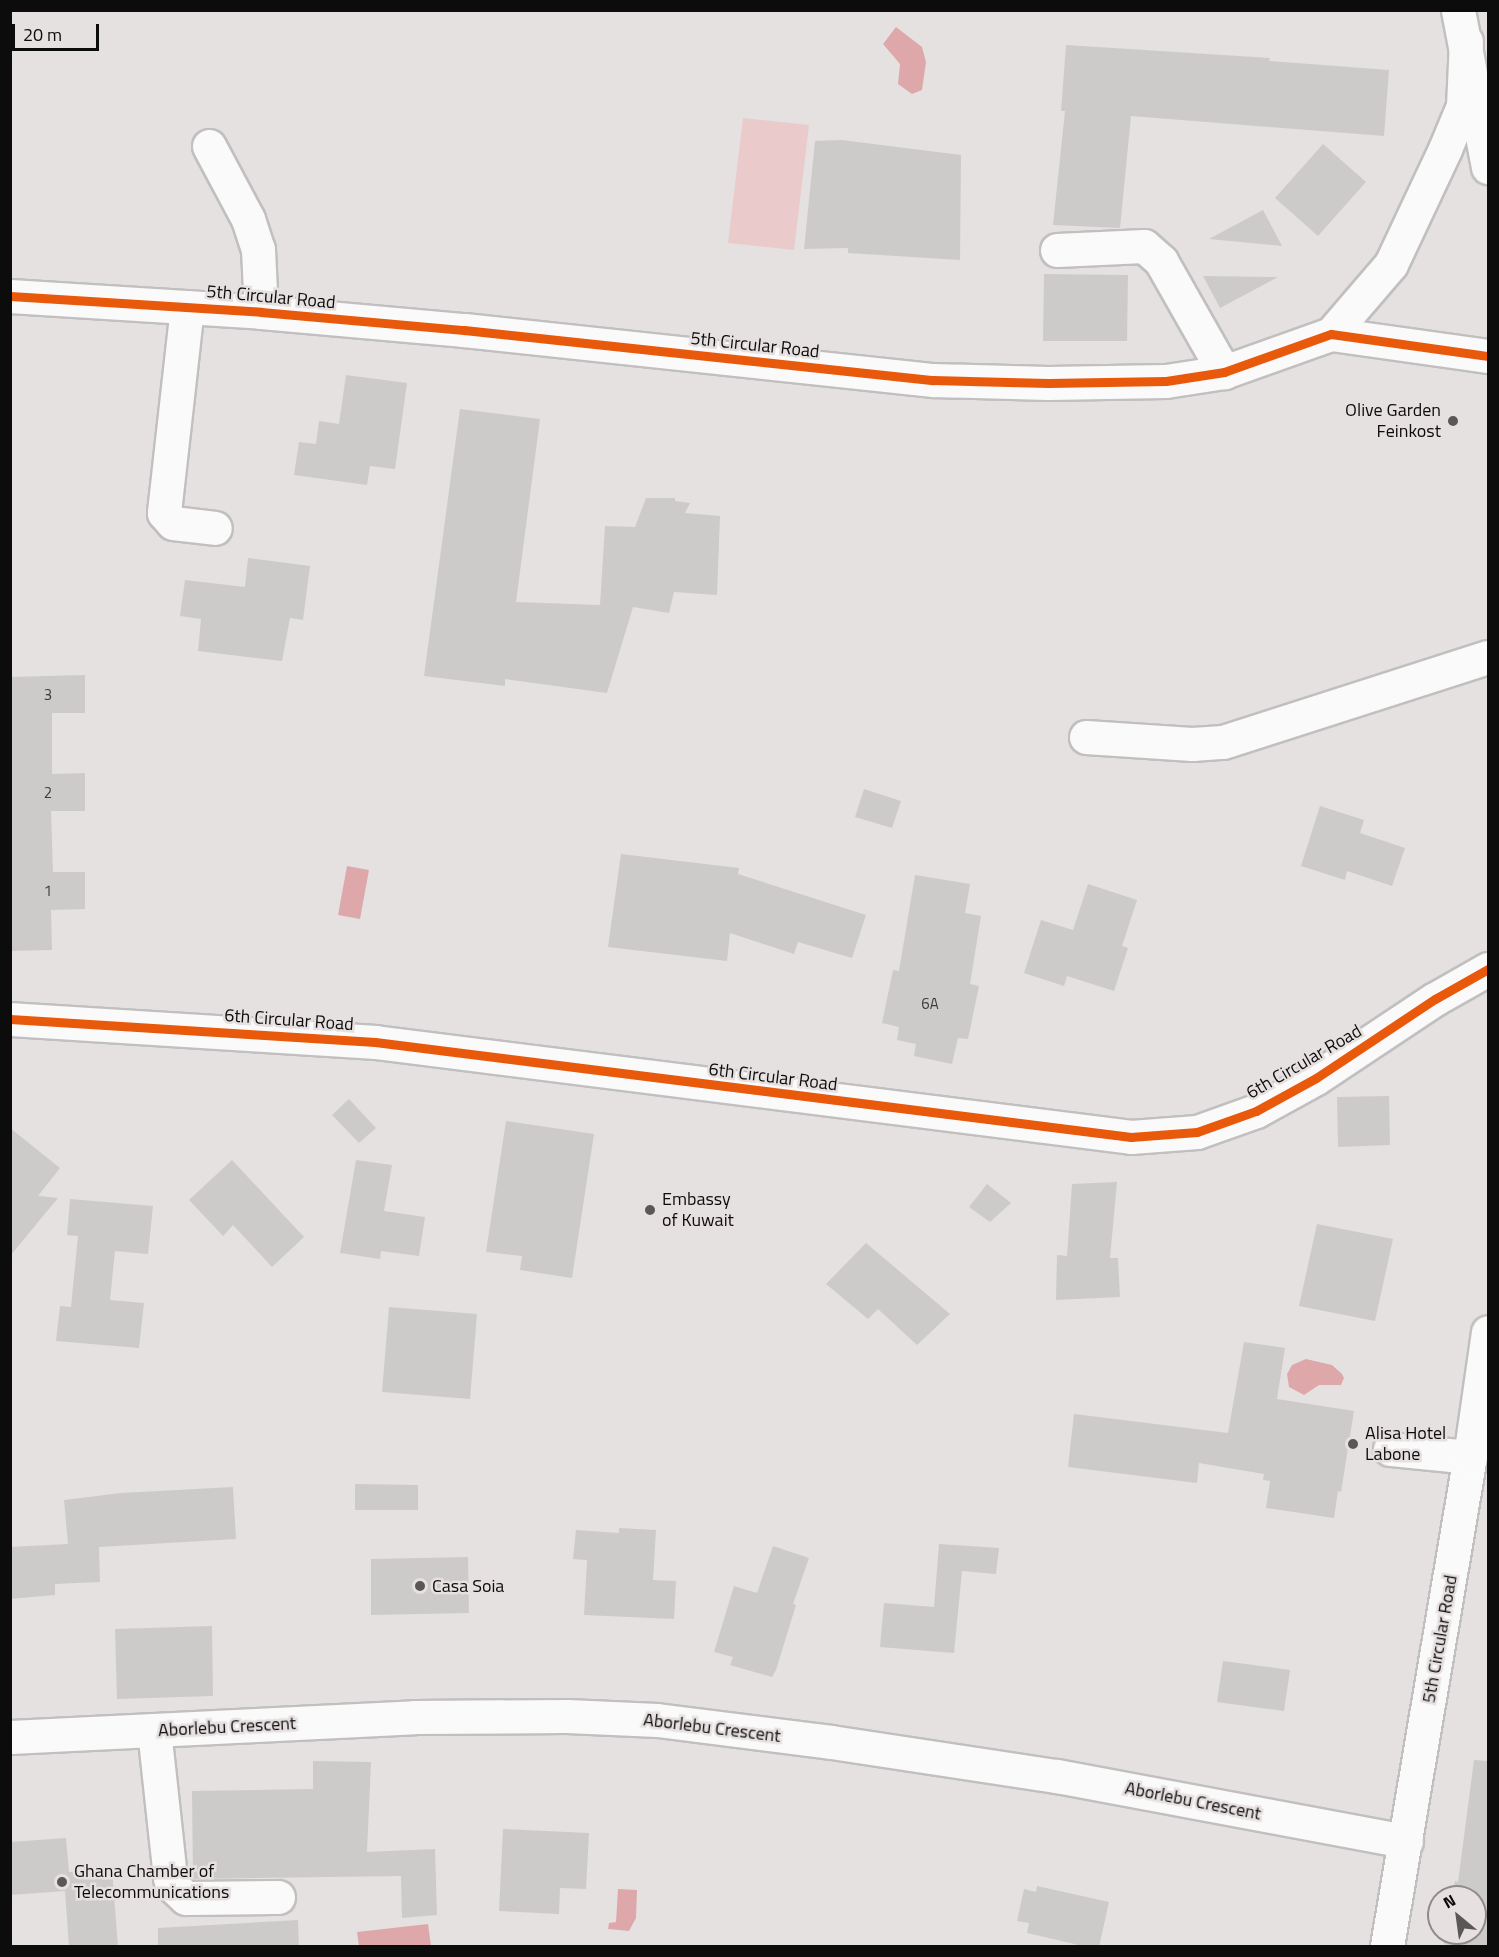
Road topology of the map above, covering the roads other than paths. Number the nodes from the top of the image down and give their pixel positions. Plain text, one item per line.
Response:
1 (1462, 26) edge
2 (209, 146) dead end
3 (1488, 167) edge
4 (1057, 250) dead end
5 (10, 296) edge
6 (187, 307) junction
7 (261, 312) junction
8 (1331, 334) junction
9 (1488, 356) edge
10 (1224, 372) junction
11 (215, 528) dead end
12 (1488, 657) edge
13 (1086, 737) dead end
14 (1488, 969) edge
15 (10, 1019) edge
16 (1488, 1336) edge
17 (1390, 1449) dead end
18 (1470, 1457) junction
19 (154, 1730) junction
20 (10, 1737) edge
21 (1406, 1841) junction
22 (278, 1897) dead end
23 (1387, 1947) edge

1 - 3 street
1 - 8 street
2 - 7 street
4 - 10 street
5 - 6 street, 5th Circular Road
6 - 7 street, 5th Circular Road
6 - 11 street
7 - 10 street, 5th Circular Road
8 - 9 street, 5th Circular Road
8 - 10 street, 5th Circular Road
12 - 13 street
14 - 15 street, 6th Circular Road
16 - 18 street, 5th Circular Road
17 - 18 street
18 - 21 street, 5th Circular Road
19 - 20 street, Aborlebu Crescent
19 - 21 street, Aborlebu Crescent
19 - 22 street
21 - 23 street, 5th Circular Road

